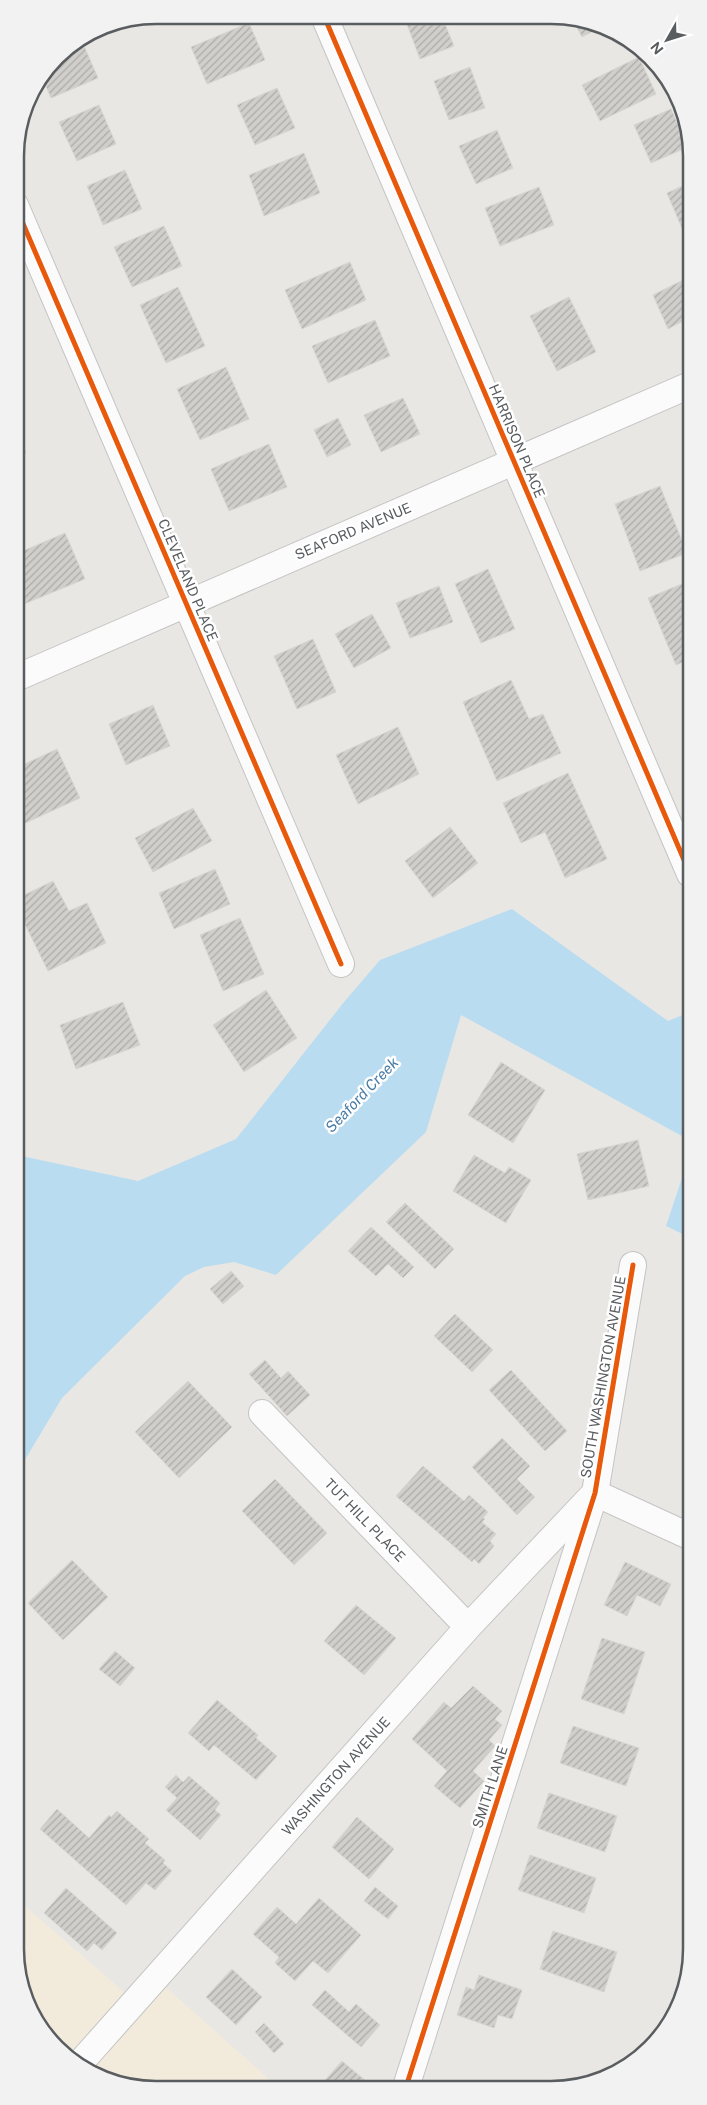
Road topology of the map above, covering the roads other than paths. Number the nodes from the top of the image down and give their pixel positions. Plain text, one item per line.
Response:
1 (327, 24) edge
2 (24, 226) edge
3 (683, 388) edge
4 (514, 462) junction
5 (186, 604) junction
6 (24, 675) edge
7 (683, 858) edge
8 (341, 964) dead end
9 (634, 1265) dead end
10 (262, 1413) dead end
11 (595, 1492) junction
12 (683, 1533) edge
13 (468, 1626) junction
14 (83, 2059) edge
15 (408, 2081) edge

1 - 4 street, HARRISON PLACE
2 - 5 street, CLEVELAND PLACE
3 - 4 street, SEAFORD AVENUE
4 - 5 street, SEAFORD AVENUE
4 - 7 street, HARRISON PLACE
5 - 6 street, SEAFORD AVENUE
5 - 8 street, CLEVELAND PLACE
9 - 11 street, SOUTH WASHINGTON AVENUE
10 - 13 street, TUT HILL PLACE
11 - 12 street
11 - 13 street, WASHINGTON AVENUE
11 - 15 street, SMITH LANE
13 - 14 street, WASHINGTON AVENUE

